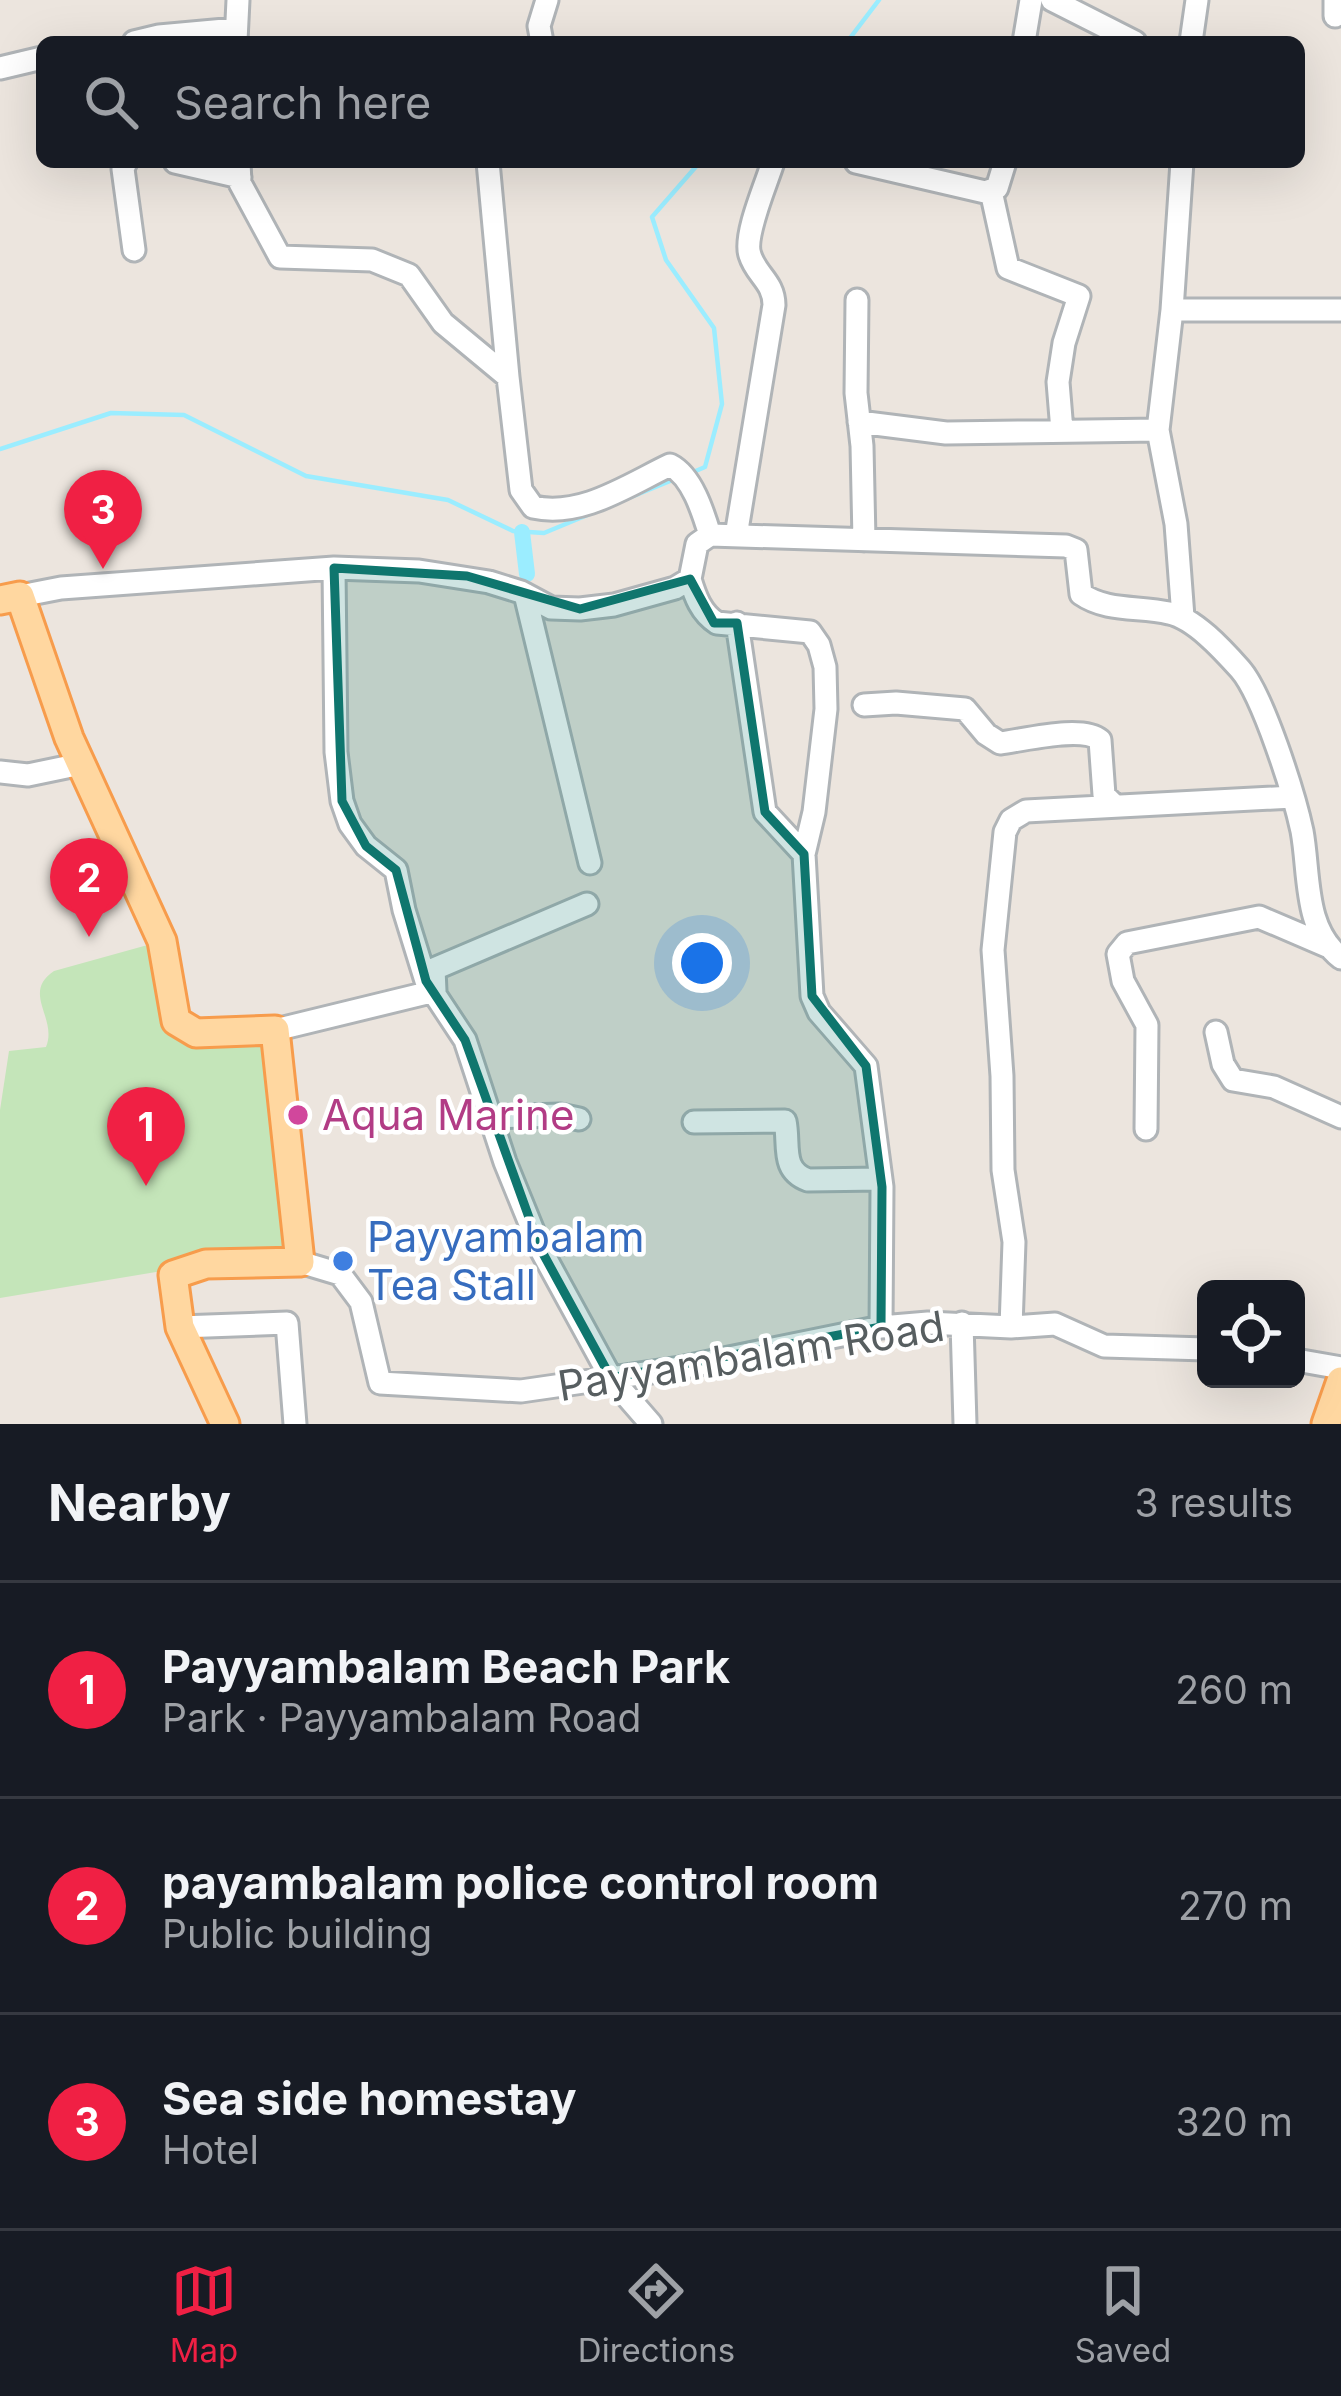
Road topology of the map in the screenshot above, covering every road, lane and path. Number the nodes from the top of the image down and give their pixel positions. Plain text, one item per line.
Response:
1 (238, 0) edge
2 (547, 0) edge
3 (1031, 0) edge
4 (1052, 0) edge
5 (1197, 0) edge
6 (1080, 6) edge
7 (159, 36) edge
8 (236, 36) edge
9 (541, 36) edge
10 (1025, 36) edge
11 (1126, 36) edge
12 (1192, 36) edge
13 (36, 59) edge
14 (0, 68) edge
15 (123, 168) edge
16 (489, 168) edge
17 (771, 168) edge
18 (884, 168) edge
19 (1003, 168) edge
20 (1182, 168) edge
21 (240, 170) edge
22 (991, 191) junction
23 (134, 250) dead end
24 (857, 300) dead end
25 (1172, 310) junction
26 (1341, 310) edge
27 (508, 377) junction
28 (860, 422) junction
29 (1158, 430) junction
30 (1062, 431) junction
31 (710, 535) junction
32 (736, 536) junction
33 (864, 540) junction
34 (334, 568) junction
35 (690, 579) junction
36 (525, 594) junction
37 (10, 598) edge
38 (1183, 617) junction
39 (737, 623) junction
40 (864, 705) dead end
41 (81, 764) junction
42 (0, 772) edge
43 (1293, 797) junction
44 (1114, 805) junction
45 (804, 854) junction
46 (590, 862) dead end
47 (587, 904) dead end
48 (1334, 952) edge
49 (435, 991) junction
50 (275, 1030) junction
51 (1216, 1032) dead end
52 (489, 1117) junction
53 (1341, 1117) edge
54 (579, 1119) dead end
55 (694, 1122) dead end
56 (1146, 1129) dead end
57 (880, 1179) junction
58 (300, 1262) junction
59 (962, 1324) junction
60 (180, 1327) junction
61 (880, 1327) junction
62 (1011, 1328) junction
63 (1197, 1349) edge
64 (1305, 1362) edge
65 (1341, 1368) edge
66 (611, 1378) junction
67 (1341, 1381) edge
68 (225, 1424) edge
69 (295, 1424) edge
70 (651, 1424) edge
71 (965, 1424) edge
72 (1325, 1424) edge

1 - 8 street
2 - 9 street
3 - 10 street
4 - 6 street
5 - 12 street
6 - 11 street
7 - 8 street
13 - 14 street
15 - 23 street
16 - 27 street
17 - 32 street
18 - 22 street
19 - 22 street
20 - 25 street
21 - 27 street
22 - 30 street
24 - 28 street
25 - 26 street
25 - 29 street
27 - 31 street
28 - 30 street
28 - 33 street
29 - 30 street
29 - 38 street
31 - 32 street
31 - 35 street
32 - 33 street
33 - 38 street
34 - 36 street
34 - 37 street
34 - 49 street
35 - 36 street
35 - 39 street
36 - 46 street
37 - 41 main road
38 - 43 street
39 - 45 street
39 - 45 street
40 - 44 street
41 - 42 street
41 - 50 main road
43 - 44 street
43 - 48 street
44 - 62 street
45 - 57 street
47 - 49 street
48 - 56 street
49 - 50 street
49 - 52 street
50 - 58 main road
51 - 53 street
52 - 54 street
52 - 66 street
55 - 57 street
57 - 61 street
58 - 60 main road, Payyambalam Road
58 - 66 street, Payyambalam Road
59 - 61 street, Payyambalam Road
59 - 62 street, Payyambalam Road
59 - 71 street
60 - 68 main road, Payyambalam Road
60 - 69 street
61 - 66 street, Payyambalam Road
62 - 63 street, Payyambalam Road
64 - 65 street
66 - 70 street
67 - 72 main road

